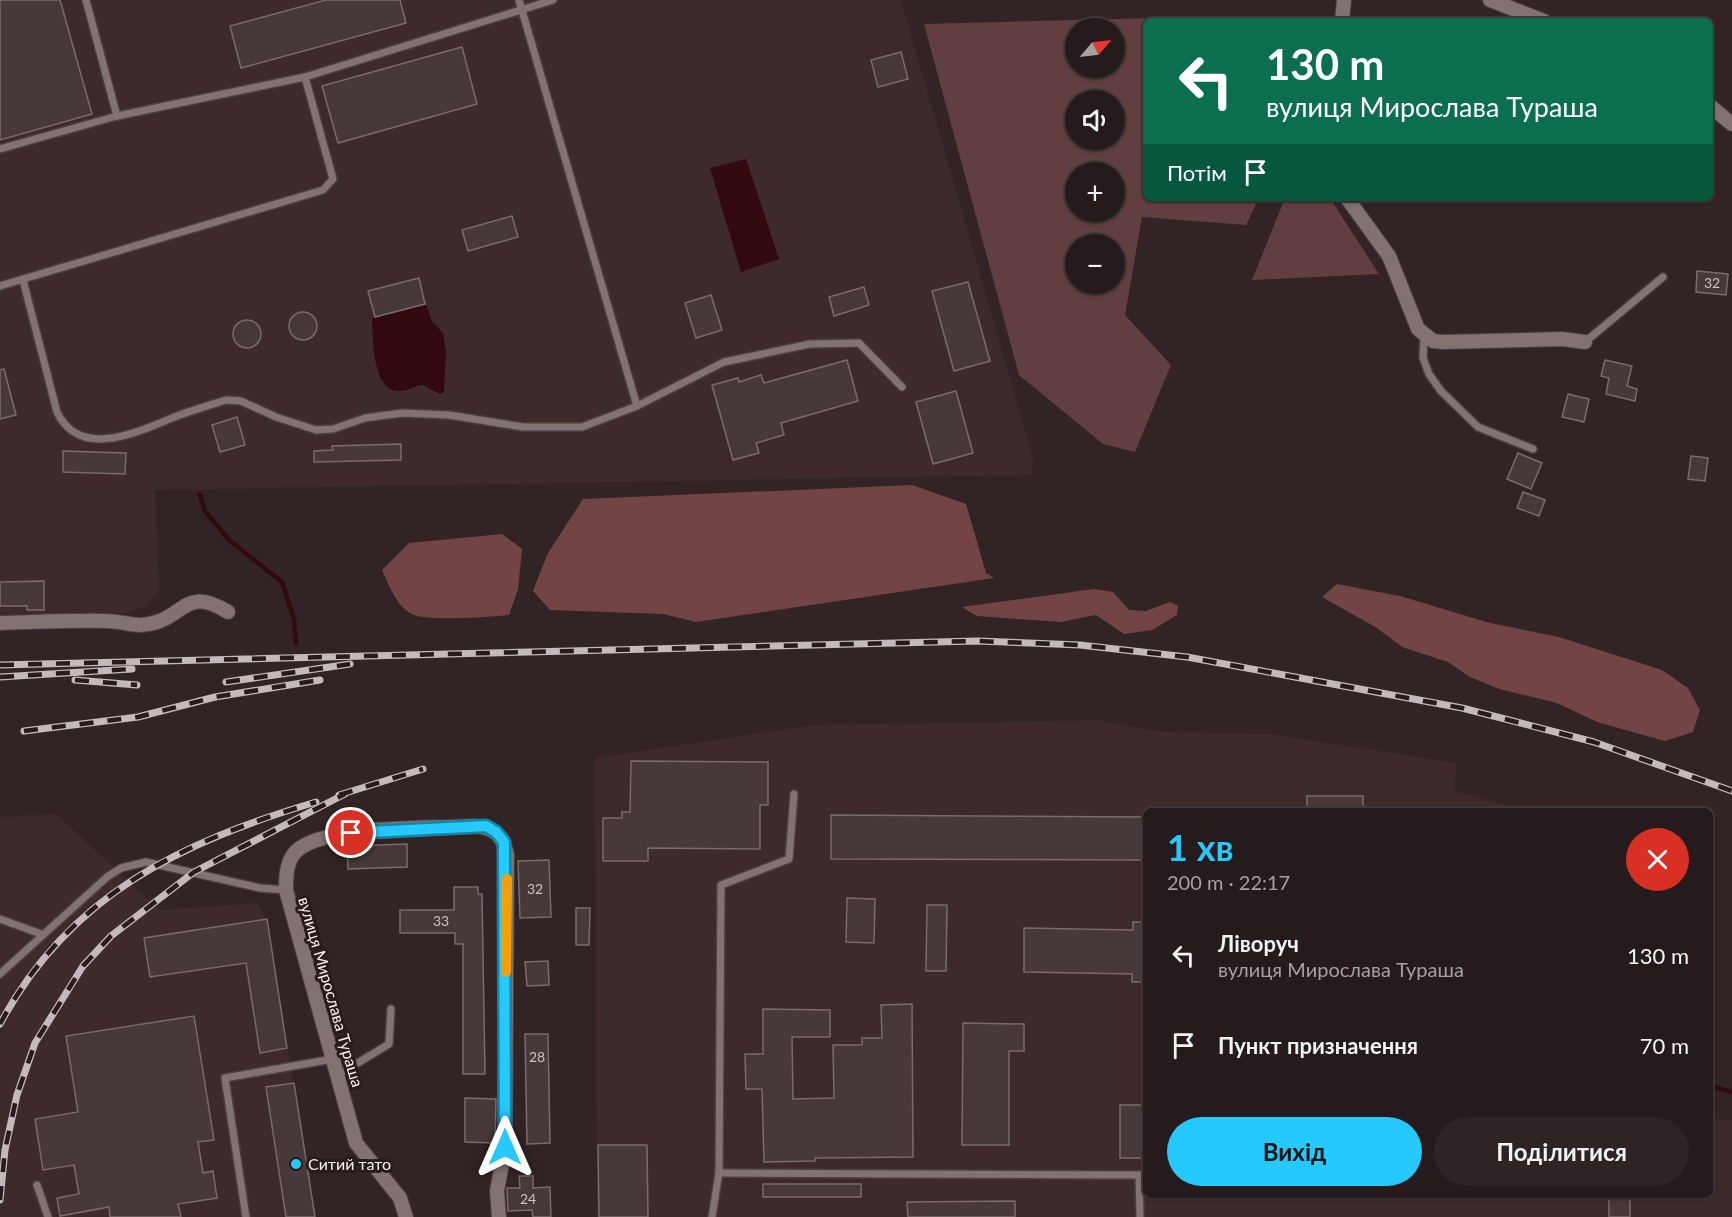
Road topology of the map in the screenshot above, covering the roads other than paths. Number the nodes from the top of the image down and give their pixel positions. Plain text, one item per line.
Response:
1 (86, 0) edge
2 (519, 0) edge
3 (553, 0) edge
4 (1344, 0) edge
5 (1490, 0) edge
6 (521, 8) junction
7 (1342, 18) edge
8 (1536, 18) edge
9 (305, 77) junction
10 (1713, 108) edge
11 (117, 116) junction
12 (1732, 124) edge
13 (0, 149) edge
14 (1349, 201) edge
15 (1663, 277) dead end
16 (23, 280) junction
17 (0, 286) edge
18 (1424, 336) junction
19 (1585, 342) joint
20 (902, 387) dead end
21 (637, 406) junction
22 (1533, 449) dead end
23 (228, 612) dead end
24 (0, 623) edge
25 (794, 794) dead end
26 (286, 890) junction
27 (0, 919) edge
28 (41, 934) junction
29 (0, 974) edge
30 (391, 1009) dead end
31 (333, 1059) junction
32 (338, 1075) junction
33 (719, 1173) junction
34 (1143, 1175) edge
35 (37, 1185) dead end
36 (48, 1217) edge
37 (246, 1217) edge
38 (406, 1217) edge
39 (498, 1217) edge
40 (712, 1217) edge
41 (1140, 1217) edge

1 - 11 lane
2 - 6 lane
3 - 6 lane
4 - 7 street
5 - 8 street
6 - 9 lane
6 - 21 lane
9 - 11 lane
9 - 16 lane
10 - 12 street
11 - 13 lane
14 - 18 street
15 - 19 lane
16 - 17 lane
16 - 21 lane
18 - 19 street
18 - 22 lane
20 - 21 lane
23 - 24 street
25 - 33 lane
26 - 28 lane
26 - 31 street, вулиця Мирослава Тураша
26 - 39 street, вулиця Мирослава Тураша
27 - 28 lane
28 - 29 lane
30 - 32 lane
31 - 32 street, вулиця Мирослава Тураша
31 - 37 lane
32 - 38 street, вулиця Мирослава Тураша
33 - 34 lane
33 - 40 lane
34 - 41 lane
35 - 36 lane

